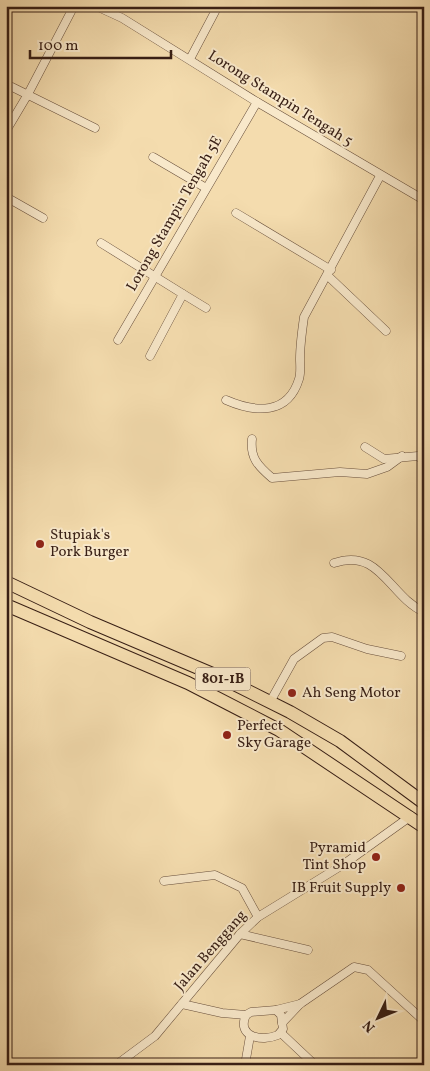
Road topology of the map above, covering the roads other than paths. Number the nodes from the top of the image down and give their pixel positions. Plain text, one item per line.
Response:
1 (74, 6) edge
2 (96, 6) edge
3 (218, 6) edge
4 (420, 6) edge
5 (424, 8) edge
6 (190, 60) junction
7 (6, 84) edge
8 (28, 94) junction
9 (257, 102) junction
10 (95, 128) dead end
11 (6, 131) edge
12 (153, 157) dead end
13 (380, 176) junction
14 (206, 188) junction
15 (6, 197) edge
16 (424, 200) edge
17 (236, 212) dead end
18 (43, 218) dead end
19 (101, 242) dead end
20 (330, 273) junction
21 (155, 276) junction
22 (183, 294) junction
23 (206, 308) dead end
24 (386, 331) dead end
25 (118, 340) dead end
26 (150, 356) dead end
27 (226, 400) dead end
28 (252, 439) dead end
29 (364, 447) dead end
30 (402, 456) junction
31 (424, 461) edge
32 (334, 563) dead end
33 (6, 582) edge
34 (6, 605) edge
35 (424, 612) edge
36 (401, 656) dead end
37 (270, 702) junction
38 (424, 803) edge
39 (411, 816) junction
40 (424, 827) edge
41 (164, 881) dead end
42 (258, 917) junction
43 (240, 934) junction
44 (308, 950) dead end
45 (182, 1004) junction
46 (300, 1004) junction
47 (276, 1010) junction
48 (222, 1013) junction
49 (246, 1015) junction
50 (424, 1021) edge
51 (244, 1023) junction
52 (282, 1023) junction
53 (281, 1033) junction
54 (250, 1036) junction
55 (116, 1065) edge
56 (244, 1065) edge
57 (314, 1065) edge

1 - 8 street
2 - 6 street, Lorong Stampin Tengah 5
3 - 6 street
4 - 5 street
6 - 9 street, Lorong Stampin Tengah 5
7 - 8 street
8 - 10 street
8 - 11 street
9 - 13 street, Lorong Stampin Tengah 5
9 - 14 street, Lorong Stampin Tengah 5E
12 - 14 street
13 - 16 street, Lorong Stampin Tengah 5
13 - 20 street
14 - 21 street, Lorong Stampin Tengah 5E
15 - 18 street
17 - 20 street
19 - 21 street
20 - 24 street
20 - 27 street
21 - 22 street
21 - 25 street, Lorong Stampin Tengah 5E
22 - 23 street
22 - 26 street
28 - 30 street
29 - 30 street
30 - 31 street
32 - 35 street
33 - 37 highway, 801-1B
34 - 39 highway
36 - 37 street
37 - 38 highway, 801-1B
39 - 40 highway
39 - 42 street, Jalan Benggang
41 - 42 street
42 - 43 street, Jalan Benggang
43 - 44 street
43 - 45 street, Jalan Benggang
45 - 48 street
45 - 55 street, Jalan Benggang
46 - 47 street
46 - 50 street
46 - 52 street
47 - 49 street
47 - 52 street
48 - 49 street
48 - 51 street
49 - 51 street
51 - 54 street
52 - 53 street
53 - 54 street
53 - 57 street
54 - 56 street

